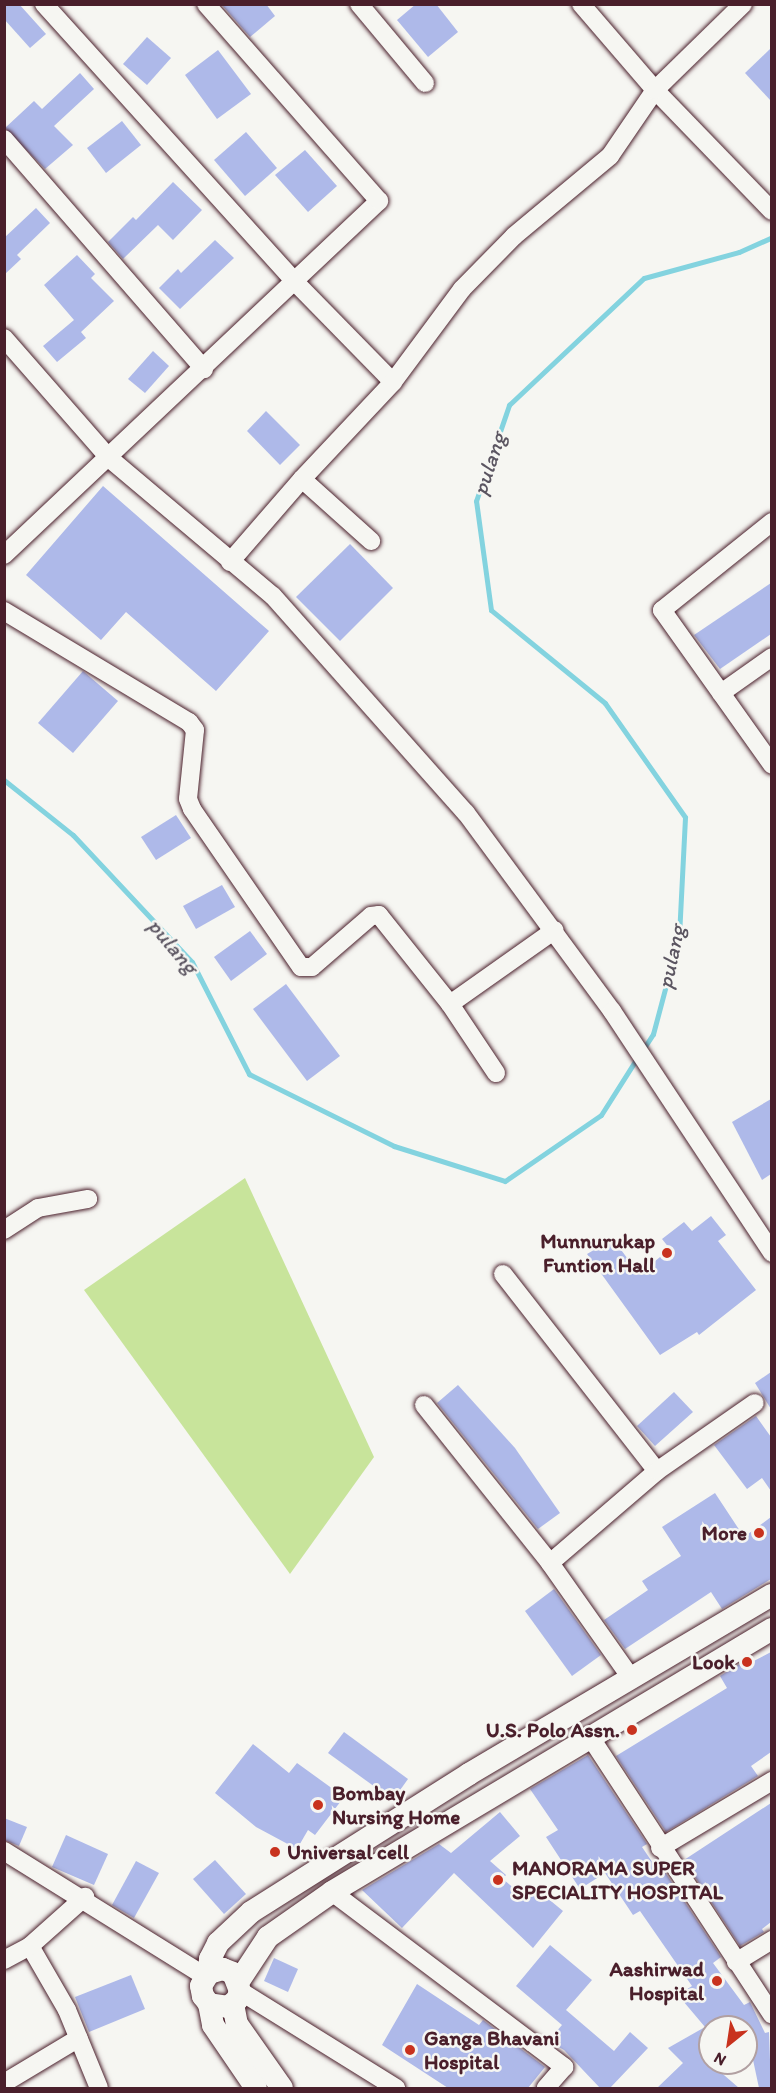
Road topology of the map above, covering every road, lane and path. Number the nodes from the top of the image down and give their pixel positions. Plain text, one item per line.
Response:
1 (44, 4) edge
2 (206, 4) edge
3 (359, 4) edge
4 (581, 4) edge
5 (743, 4) edge
6 (425, 83) dead end
7 (661, 96) junction
8 (4, 139) edge
9 (771, 211) edge
10 (295, 282) junction
11 (4, 338) edge
12 (204, 369) junction
13 (393, 382) junction
14 (109, 458) junction
15 (302, 478) junction
16 (771, 522) edge
17 (371, 541) dead end
18 (7, 547) edge
19 (230, 562) junction
20 (4, 611) edge
21 (771, 657) edge
22 (721, 693) junction
23 (771, 765) edge
24 (555, 930) junction
25 (450, 1004) junction
26 (496, 1073) dead end
27 (88, 1199) dead end
28 (4, 1230) edge
29 (771, 1253) edge
30 (503, 1274) dead end
31 (755, 1403) dead end
32 (424, 1405) dead end
33 (657, 1471) junction
34 (550, 1563) junction
35 (771, 1595) edge
36 (771, 1629) edge
37 (631, 1678) junction
38 (589, 1735) junction
39 (771, 1781) edge
40 (660, 1848) junction
41 (6, 1853) edge
42 (332, 1892) junction
43 (85, 1897) junction
44 (771, 1940) edge
45 (30, 1946) junction
46 (4, 1960) edge
47 (736, 1962) junction
48 (207, 1975) junction
49 (237, 1992) junction
50 (209, 2004) junction
51 (771, 2015) edge
52 (78, 2038) junction
53 (4, 2083) edge
54 (99, 2088) edge
55 (256, 2088) edge
56 (282, 2088) edge
57 (396, 2088) edge
58 (546, 2088) edge

1 - 10 street
2 - 10 street
3 - 6 street
4 - 7 street
5 - 7 street
7 - 9 street
7 - 13 street
8 - 12 street
10 - 12 street
10 - 13 street
11 - 14 street
12 - 14 street
13 - 15 street
14 - 18 street
14 - 19 street
15 - 17 street
15 - 19 street
16 - 22 street
19 - 24 street
20 - 25 street
21 - 22 street
22 - 23 street
24 - 25 street
24 - 29 street
25 - 26 street
27 - 28 street
30 - 33 street
31 - 33 street
32 - 34 street
33 - 34 street
34 - 37 street
35 - 37 main road
36 - 38 main road
37 - 48 main road
38 - 40 street
38 - 42 main road
39 - 40 street
40 - 47 street
41 - 43 street
42 - 49 main road
42 - 58 street
43 - 45 street
43 - 48 street
44 - 47 street
45 - 46 street
45 - 52 street
47 - 51 street
48 - 49 main road
48 - 50 main road
49 - 50 main road
49 - 56 main road
49 - 57 street
50 - 55 main road
52 - 53 street
52 - 54 street

